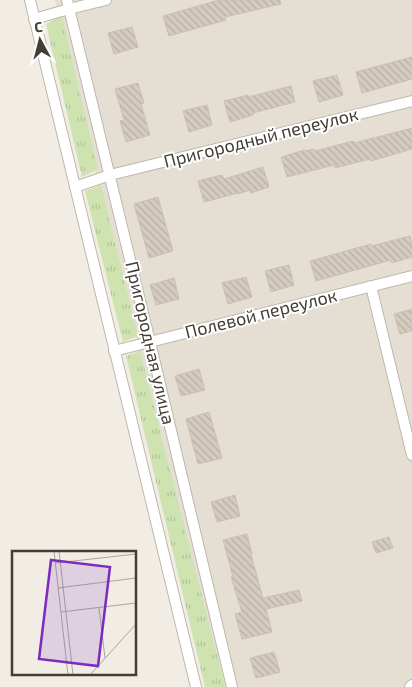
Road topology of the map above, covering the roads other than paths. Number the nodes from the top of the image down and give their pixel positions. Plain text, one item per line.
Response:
1 (30, 0) edge
2 (106, 0) edge
3 (68, 4) edge
4 (34, 19) junction
5 (412, 101) edge
6 (110, 175) junction
7 (75, 187) junction
8 (412, 276) edge
9 (371, 286) junction
10 (150, 342) junction
11 (114, 351) junction
12 (412, 455) edge
13 (196, 687) edge
14 (232, 687) edge

1 - 4 street
2 - 3 street
3 - 4 street
3 - 6 street, Пригородная улица
4 - 7 street
5 - 6 street, Пригородный переулок
6 - 7 street, Пригородный переулок
6 - 10 street, Пригородная улица
7 - 11 street
8 - 9 street, Полевой переулок
9 - 10 street, Полевой переулок
9 - 12 street
10 - 11 street, Полевой переулок
10 - 14 street, Пригородная улица
11 - 13 street

